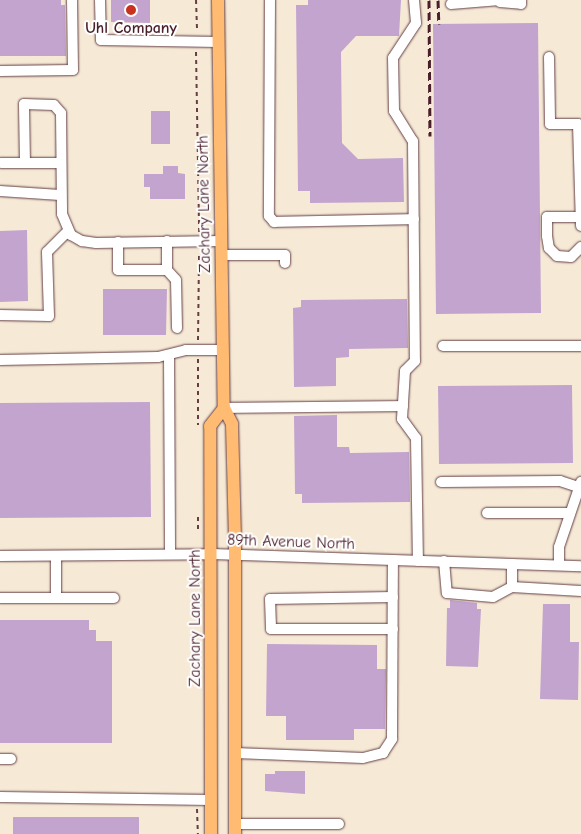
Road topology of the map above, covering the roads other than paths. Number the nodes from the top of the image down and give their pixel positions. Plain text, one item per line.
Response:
1 (72, 0) edge
2 (100, 0) edge
3 (218, 0) edge
4 (270, 0) edge
5 (414, 0) edge
6 (521, 0) edge
7 (500, 1) edge
8 (451, 4) dead end
9 (218, 42) junction
10 (549, 58) dead end
11 (0, 71) edge
12 (1, 163) edge
13 (25, 163) junction
14 (61, 163) junction
15 (0, 191) edge
16 (60, 195) junction
17 (581, 217) edge
18 (414, 219) junction
19 (581, 226) edge
20 (68, 231) junction
21 (167, 241) junction
22 (221, 241) junction
23 (118, 242) junction
24 (581, 247) edge
25 (221, 255) junction
26 (286, 264) dead end
27 (167, 270) junction
28 (0, 316) edge
29 (177, 328) dead end
30 (443, 346) dead end
31 (581, 346) edge
32 (223, 350) junction
33 (169, 355) junction
34 (0, 360) edge
35 (403, 406) junction
36 (224, 408) junction
37 (441, 482) dead end
38 (580, 484) edge
39 (487, 513) dead end
40 (570, 513) junction
41 (170, 554) junction
42 (212, 554) junction
43 (0, 556) edge
44 (56, 556) junction
45 (236, 556) junction
46 (393, 560) junction
47 (418, 561) junction
48 (444, 561) junction
49 (512, 564) junction
50 (559, 565) junction
51 (581, 566) edge
52 (512, 587) junction
53 (581, 591) edge
54 (392, 597) junction
55 (0, 598) edge
56 (56, 598) junction
57 (114, 598) dead end
58 (392, 629) junction
59 (235, 753) junction
60 (0, 797) edge
61 (211, 800) junction
62 (339, 824) dead end
63 (234, 829) edge
64 (211, 834) edge

1 - 11 street
2 - 9 street
3 - 9 main road, Zachary Lane North
4 - 18 street
5 - 18 street
6 - 7 street
7 - 8 street
9 - 22 main road, Zachary Lane North
10 - 17 street
12 - 13 street
13 - 14 street
13 - 14 street
14 - 16 street
15 - 16 street
16 - 20 street
17 - 19 street
17 - 24 street
18 - 35 street
20 - 23 street
20 - 28 street
21 - 22 street
21 - 23 street
21 - 27 street
22 - 25 main road, Zachary Lane North
23 - 27 street
25 - 26 street
25 - 32 main road, Zachary Lane North
27 - 29 street
30 - 31 street
32 - 33 street
32 - 36 main road, Zachary Lane North
33 - 34 street
33 - 41 street
35 - 36 street
35 - 47 street
36 - 42 main road, Zachary Lane North
36 - 45 main road, Zachary Lane North
37 - 38 street
38 - 40 street
39 - 40 street
40 - 50 street
41 - 42 street, 89th Avenue North
41 - 44 street, 89th Avenue North
42 - 45 street, 89th Avenue North
42 - 61 main road, Zachary Lane North
43 - 44 street, 89th Avenue North
44 - 56 street
45 - 46 street, 89th Avenue North
45 - 59 main road, Zachary Lane North
46 - 47 street, 89th Avenue North
46 - 54 street
47 - 48 street, 89th Avenue North
48 - 49 street, 89th Avenue North
48 - 52 street
49 - 50 street, 89th Avenue North
49 - 52 street
50 - 51 street, 89th Avenue North
52 - 53 street
54 - 58 street
54 - 58 street
55 - 56 street
56 - 57 street
58 - 59 street
59 - 63 main road, Zachary Lane North
60 - 61 street
61 - 64 main road, Zachary Lane North
62 - 63 street

